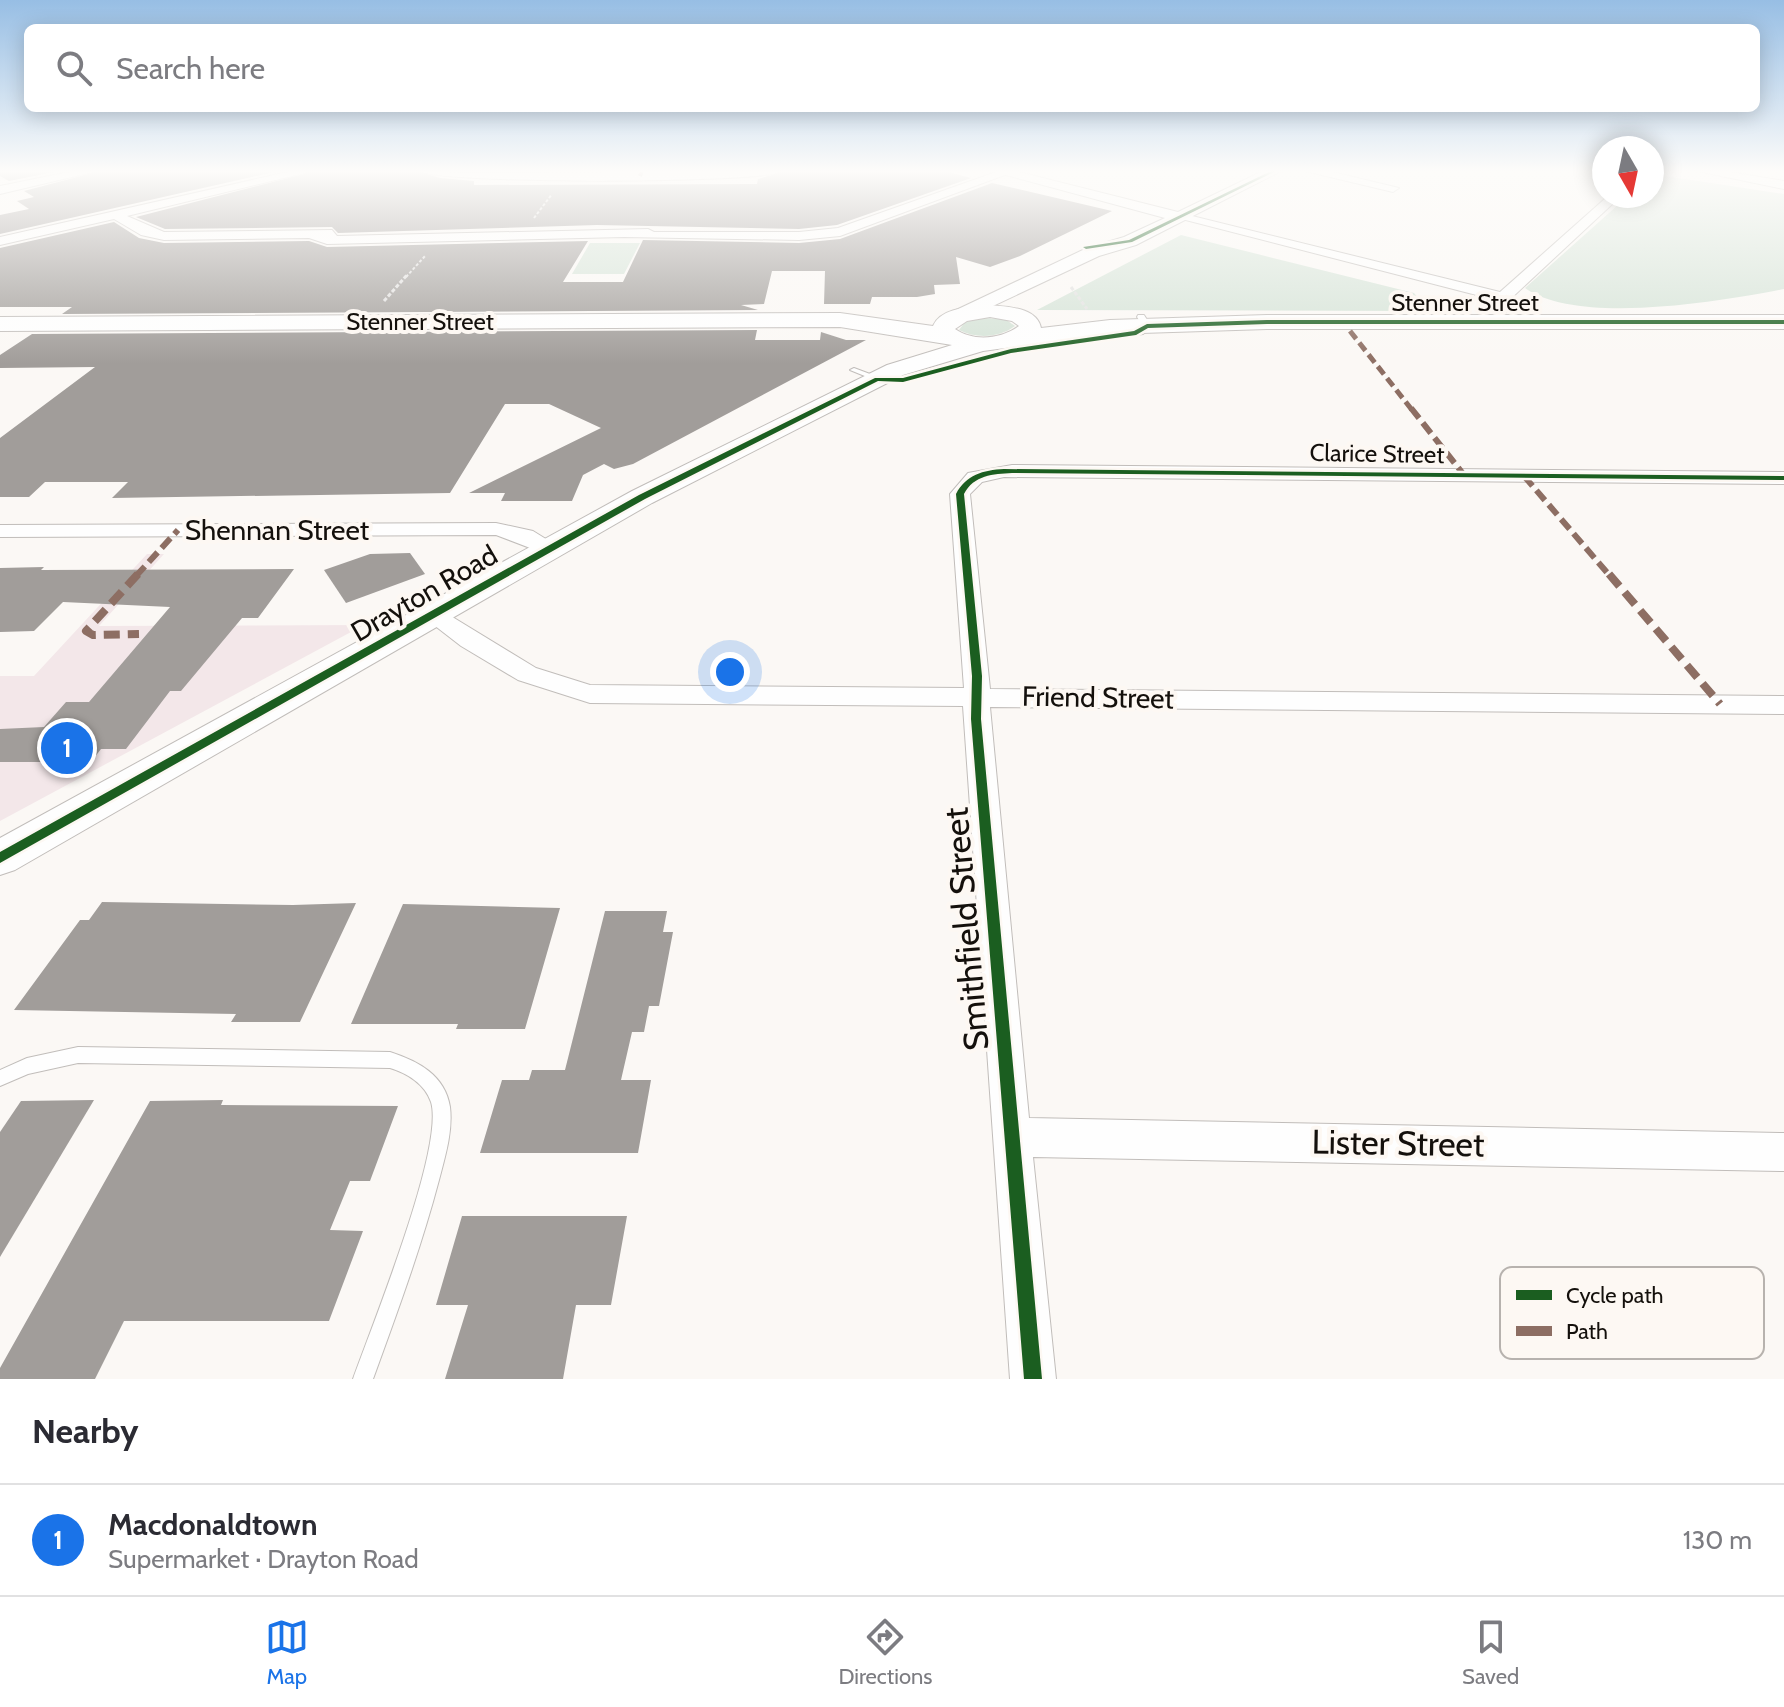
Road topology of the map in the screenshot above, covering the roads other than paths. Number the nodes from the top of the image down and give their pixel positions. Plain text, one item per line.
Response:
1 (25, 235) edge
2 (161, 235) edge
3 (806, 235) edge
4 (1142, 235) edge
5 (1254, 235) edge
6 (1573, 235) edge
7 (0, 241) edge
8 (1130, 241) junction
9 (1505, 298) junction
10 (840, 320) junction
11 (1019, 322) junction
12 (1144, 322) junction
13 (1513, 323) junction
14 (0, 324) edge
15 (890, 326) junction
16 (955, 326) junction
17 (1779, 326) edge
18 (984, 343) junction
19 (893, 357) junction
20 (866, 375) junction
21 (1784, 478) edge
22 (971, 479) joint
23 (0, 531) edge
24 (551, 549) junction
25 (433, 615) junction
26 (976, 695) junction
27 (1784, 705) edge
28 (0, 858) edge
29 (0, 1078) edge
30 (1012, 1137) junction
31 (1784, 1152) edge
32 (363, 1379) edge
33 (1033, 1379) edge

1 - 7 street
2 - 3 street
4 - 8 street
5 - 9 street
6 - 9 street
8 - 11 street
8 - 16 street
9 - 13 street
10 - 14 main road, Stenner Street
10 - 15 main road, Stenner Street
10 - 16 main road, Stenner Street
11 - 12 main road, Stenner Street
11 - 16 main road
11 - 18 main road
12 - 13 main road, Stenner Street
12 - 20 lane
13 - 17 main road, Stenner Street
15 - 16 main road, Stenner Street
15 - 19 main road
16 - 18 main road
16 - 19 main road, Drayton Road
18 - 20 main road, Drayton Road
19 - 20 main road, Drayton Road
20 - 24 main road, Drayton Road
21 - 22 street, Clarice Street
22 - 26 street, Smithfield Street
23 - 24 street, Shennan Street
24 - 25 main road, Drayton Road
25 - 26 street, Friend Street
25 - 28 main road, Drayton Road
26 - 27 street, Friend Street
26 - 30 street, Smithfield Street
29 - 32 lane
30 - 31 street, Lister Street
30 - 33 street, Smithfield Street

